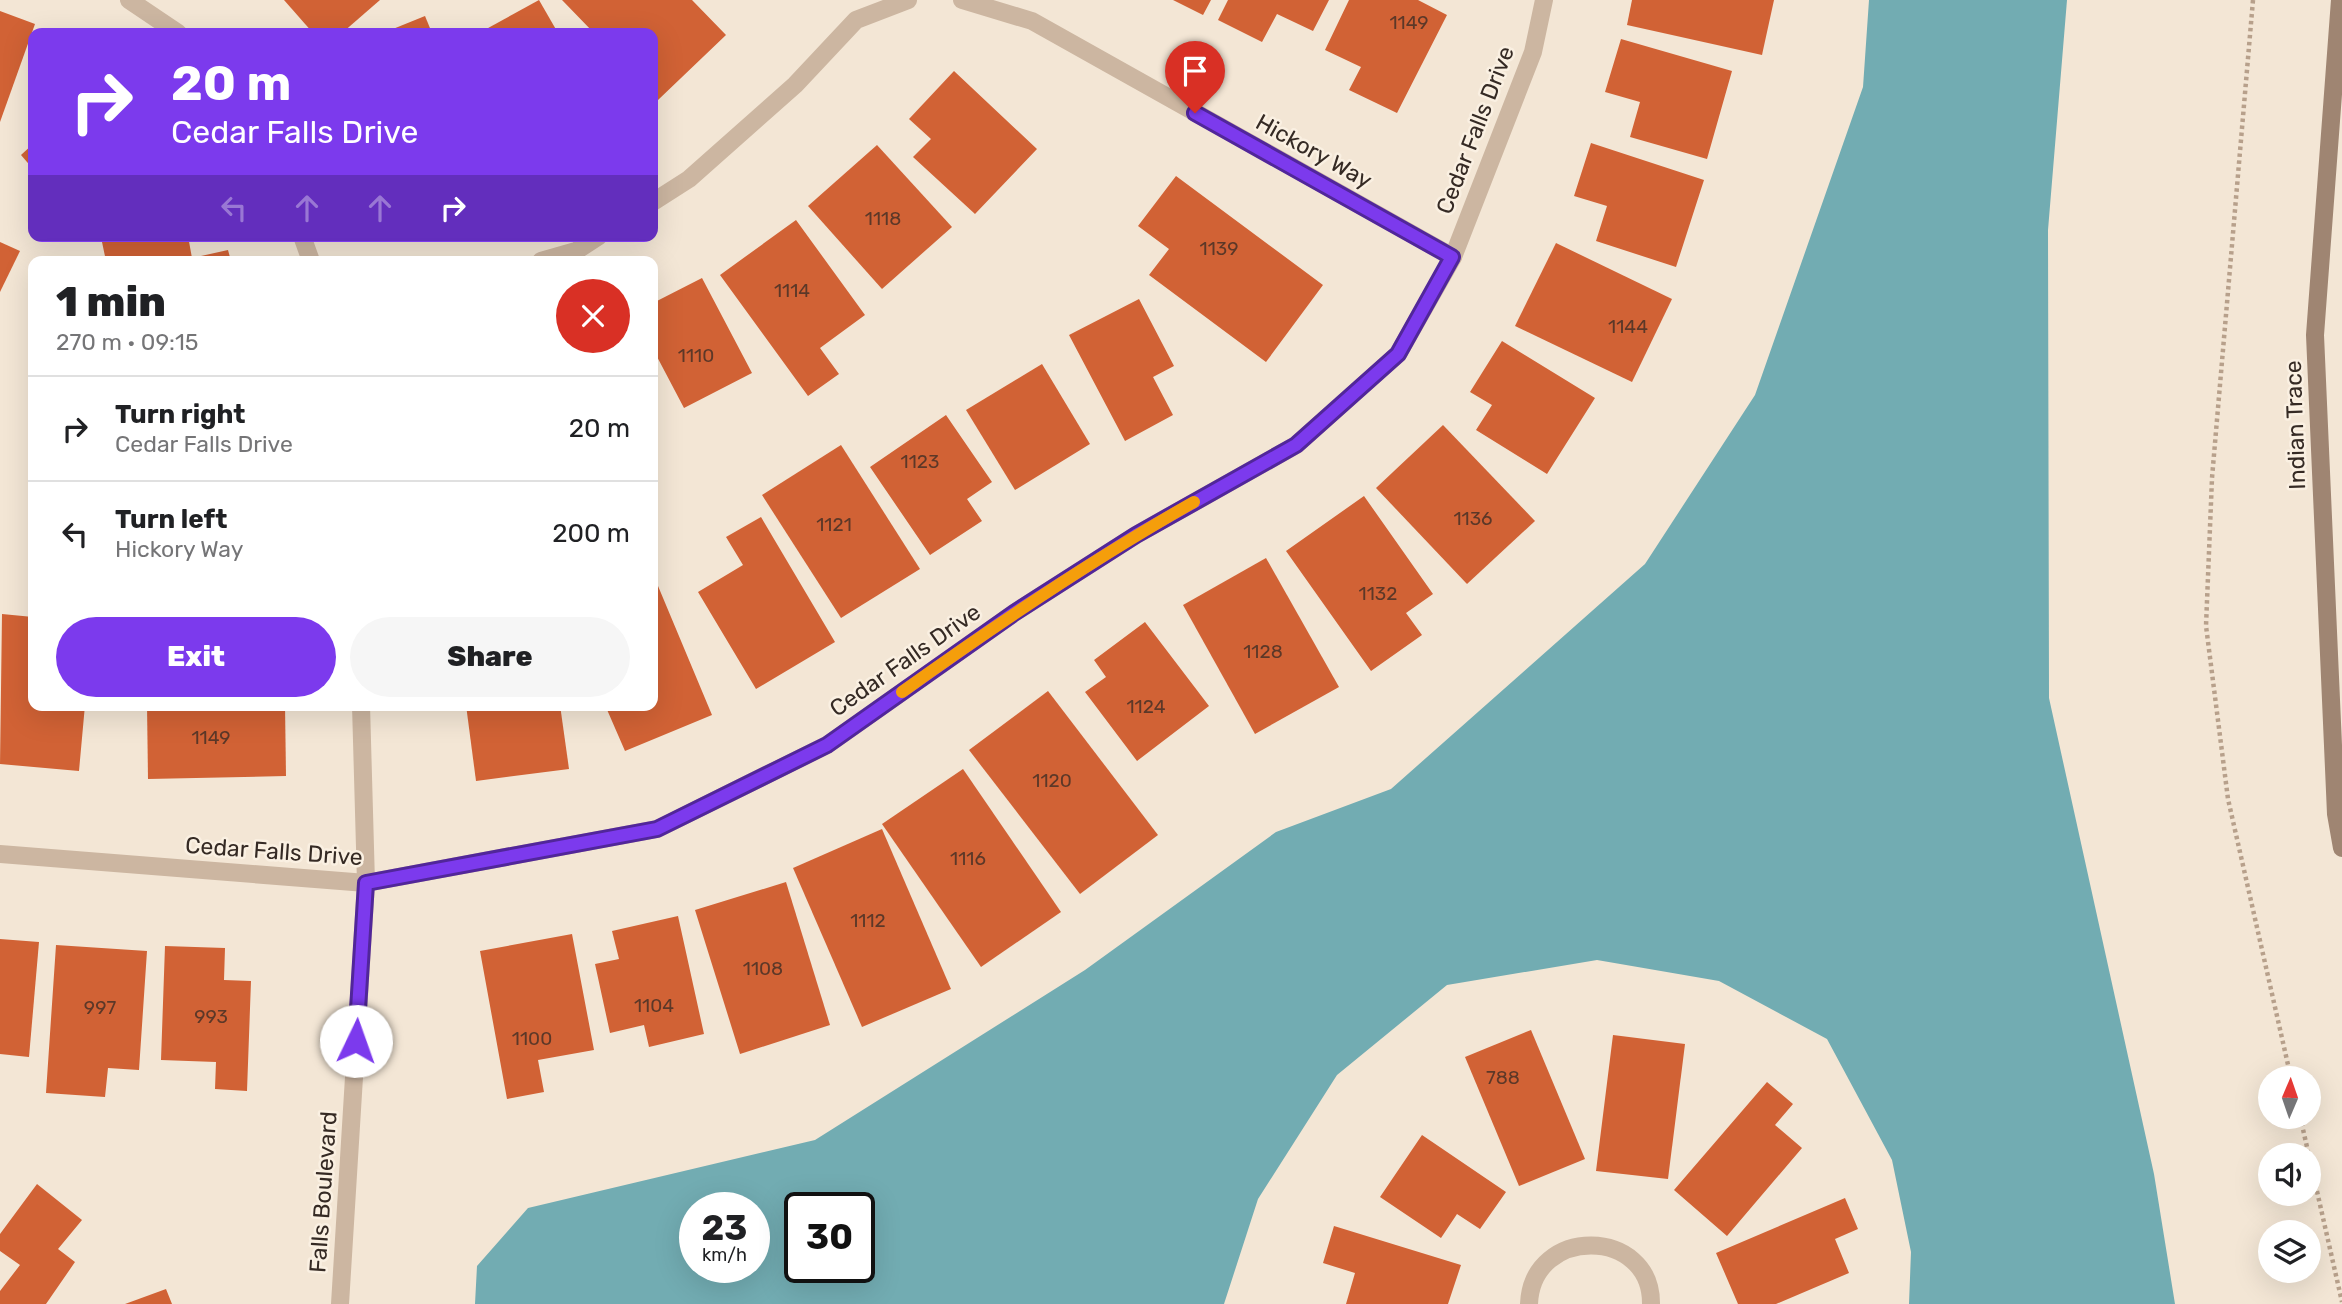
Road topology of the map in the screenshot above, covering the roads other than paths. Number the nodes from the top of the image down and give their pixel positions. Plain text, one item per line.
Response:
1 (129, 0) edge
2 (908, 0) edge
3 (962, 0) edge
4 (1544, 0) edge
5 (2340, 0) edge
6 (171, 28) edge
7 (658, 199) edge
8 (590, 242) edge
9 (558, 256) edge
10 (1452, 257) junction
11 (361, 711) edge
12 (2342, 848) edge
13 (0, 855) edge
14 (366, 883) junction
15 (340, 1304) edge
16 (1529, 1304) edge
17 (1651, 1304) edge

1 - 6 street
2 - 7 street
3 - 10 street, Hickory Way
4 - 10 street, Cedar Falls Drive
5 - 12 main road, Indian Trace
8 - 9 street
10 - 14 street, Cedar Falls Drive
11 - 14 street, Falls Boulevard
13 - 14 street, Cedar Falls Drive
14 - 15 street, Falls Boulevard
16 - 17 street

